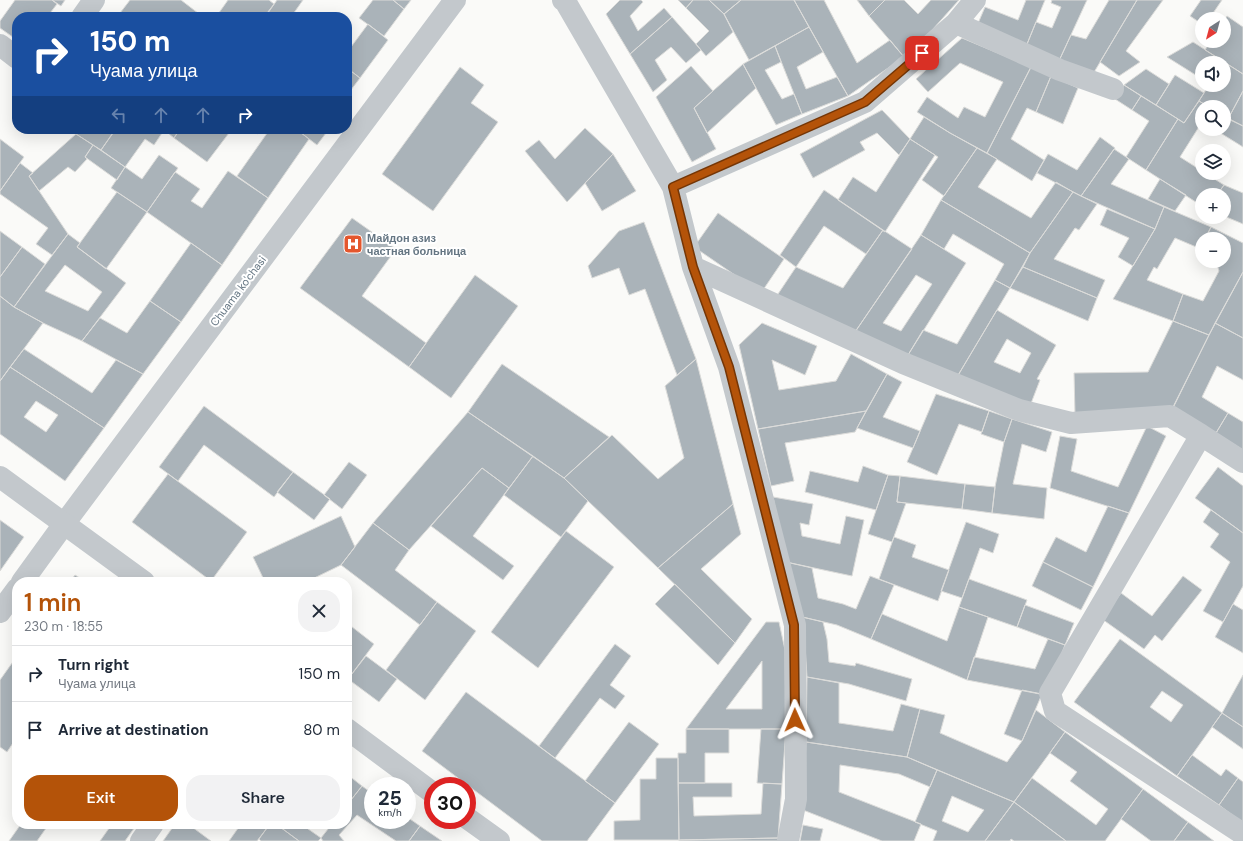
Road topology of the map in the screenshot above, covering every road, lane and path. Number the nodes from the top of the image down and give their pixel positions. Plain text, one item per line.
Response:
1 (94, 0) edge
2 (455, 0) edge
3 (563, 0) edge
4 (975, 0) edge
5 (86, 12) edge
6 (956, 23) junction
7 (0, 45) edge
8 (12, 54) edge
9 (1113, 89) dead end
10 (673, 187) junction
11 (693, 267) junction
12 (1201, 435) junction
13 (1243, 462) edge
14 (0, 477) edge
15 (64, 524) junction
16 (26, 577) edge
17 (137, 577) edge
18 (12, 596) edge
19 (0, 612) edge
20 (352, 733) edge
21 (424, 786) edge
22 (476, 824) edge
23 (149, 829) edge
24 (1243, 834) edge
25 (140, 841) edge
26 (499, 841) edge
27 (788, 841) edge

1 - 5 street
2 - 15 street, Chuama ko'chasi
3 - 10 street
4 - 6 street
6 - 9 street
6 - 10 street
7 - 8 street
10 - 11 street
11 - 12 street
11 - 27 street
12 - 13 street
12 - 24 street
14 - 15 street
15 - 16 street, Chuama ko'chasi
15 - 17 street
18 - 19 street
20 - 21 street
22 - 26 street
23 - 25 street

